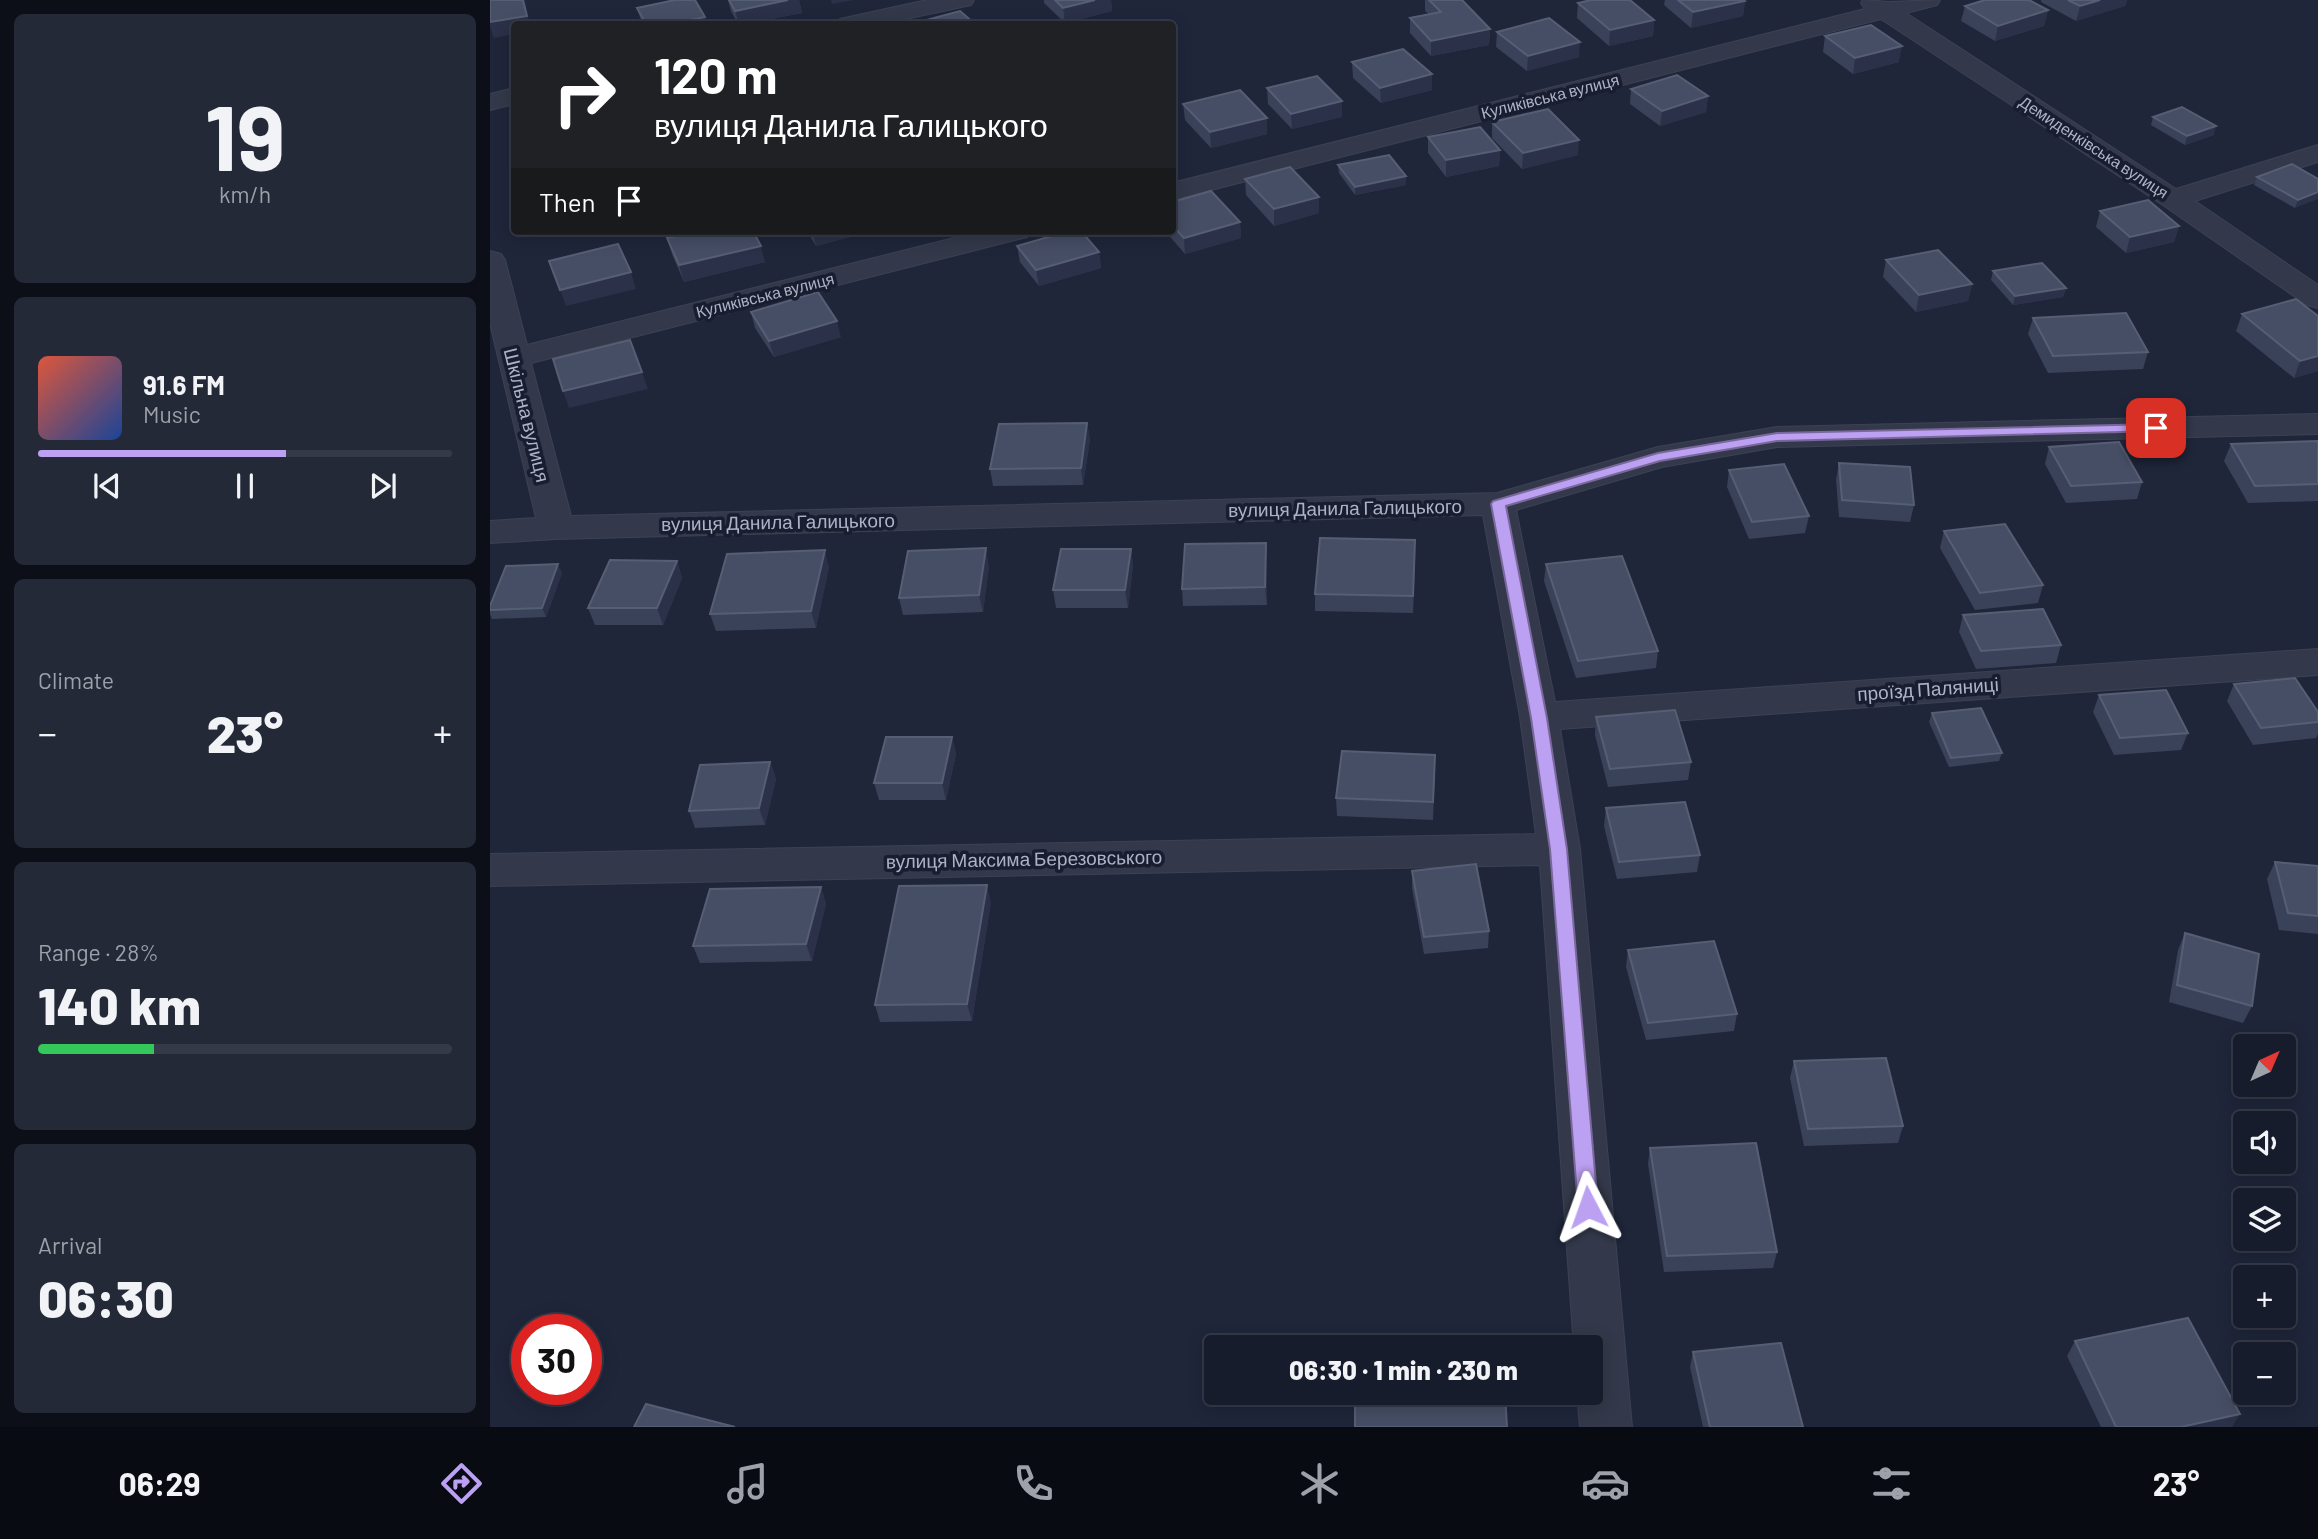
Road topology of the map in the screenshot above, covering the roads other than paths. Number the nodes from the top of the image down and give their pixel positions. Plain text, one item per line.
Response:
1 (962, 0) edge
2 (1928, 0) edge
3 (1877, 6) edge
4 (863, 21) edge
5 (511, 97) edge
6 (490, 102) edge
7 (2318, 153) edge
8 (1176, 191) edge
9 (2174, 199) junction
10 (1001, 235) edge
11 (490, 260) edge
12 (2318, 299) edge
13 (513, 358) junction
14 (2318, 424) edge
15 (1498, 504) junction
16 (556, 528) junction
17 (490, 532) edge
18 (2318, 662) edge
19 (1539, 718) junction
20 (1559, 849) junction
21 (490, 870) edge
22 (1606, 1427) edge

1 - 4 street
2 - 3 street, Куликівська вулиця
3 - 8 street, Куликівська вулиця
3 - 9 street, Демиденківська вулиця
5 - 6 street
7 - 9 street
9 - 12 street, Демиденківська вулиця
10 - 13 street, Куликівська вулиця
11 - 13 street, Шкільна вулиця
13 - 16 street, Шкільна вулиця
14 - 15 street, вулиця Данила Галицького
15 - 16 street, вулиця Данила Галицького
15 - 19 street
16 - 17 street, вулиця Данила Галицького
18 - 19 street, проїзд Паляниці
19 - 20 street
20 - 21 street, вулиця Максима Березовського
20 - 22 street

